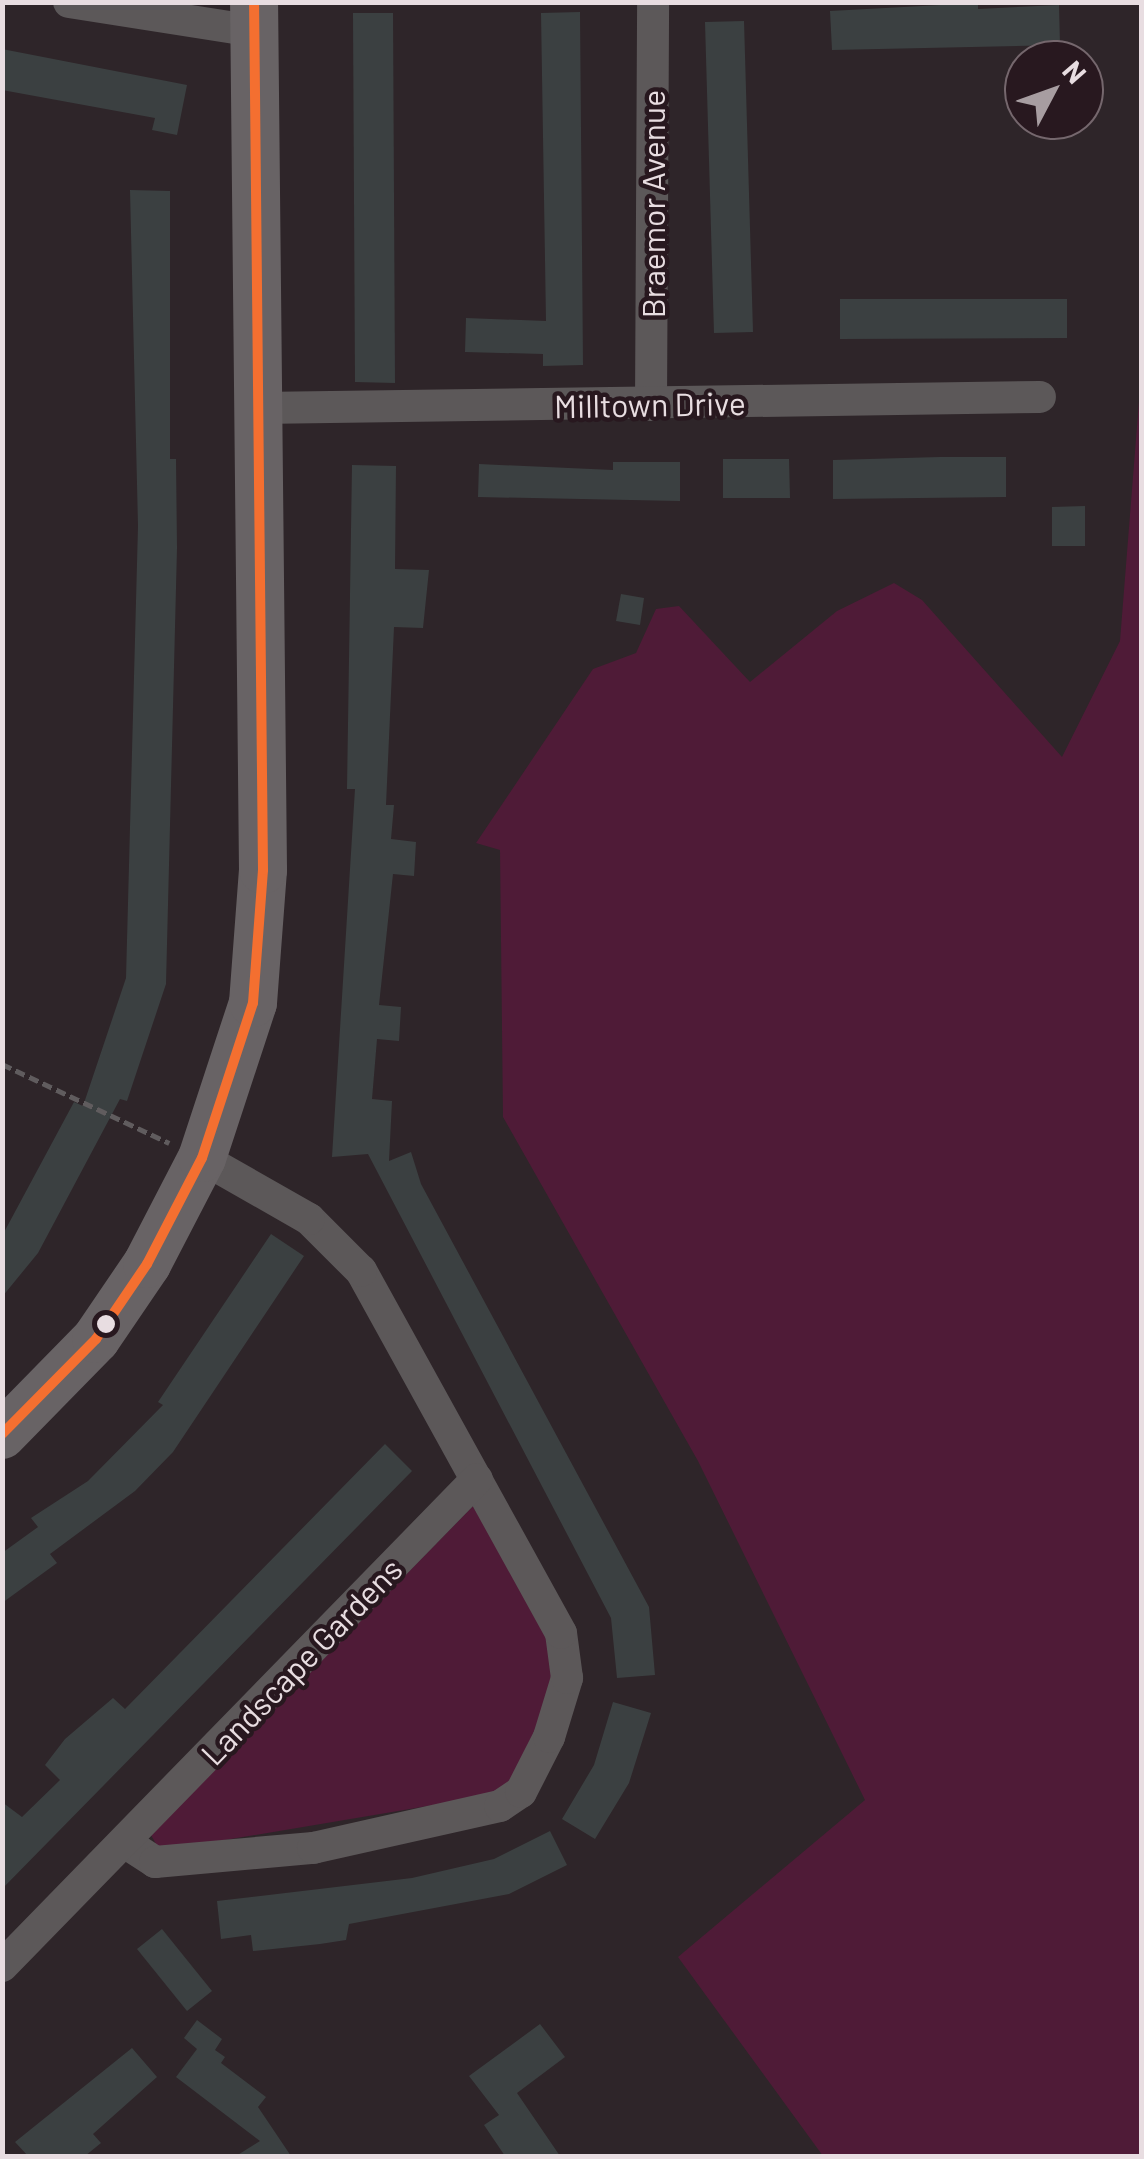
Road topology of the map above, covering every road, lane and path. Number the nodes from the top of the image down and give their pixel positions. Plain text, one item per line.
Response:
1 (69, 2) edge
2 (653, 2) edge
3 (193, 14) edge
4 (254, 17) edge
5 (1040, 397) dead end
6 (650, 404) junction
7 (258, 408) junction
8 (2, 1064) edge
9 (186, 1151) junction
10 (2, 1435) edge
11 (477, 1479) junction
12 (126, 1843) junction
13 (2, 1966) edge

1 - 3 street
2 - 6 street, Braemor Avenue
3 - 4 street
4 - 7 main road
5 - 6 street, Milltown Drive
6 - 7 street, Milltown Drive
7 - 9 main road
8 - 9 path
9 - 10 main road
9 - 11 street
11 - 12 street, Landscape Gardens
11 - 12 street
12 - 13 street, Landscape Gardens

